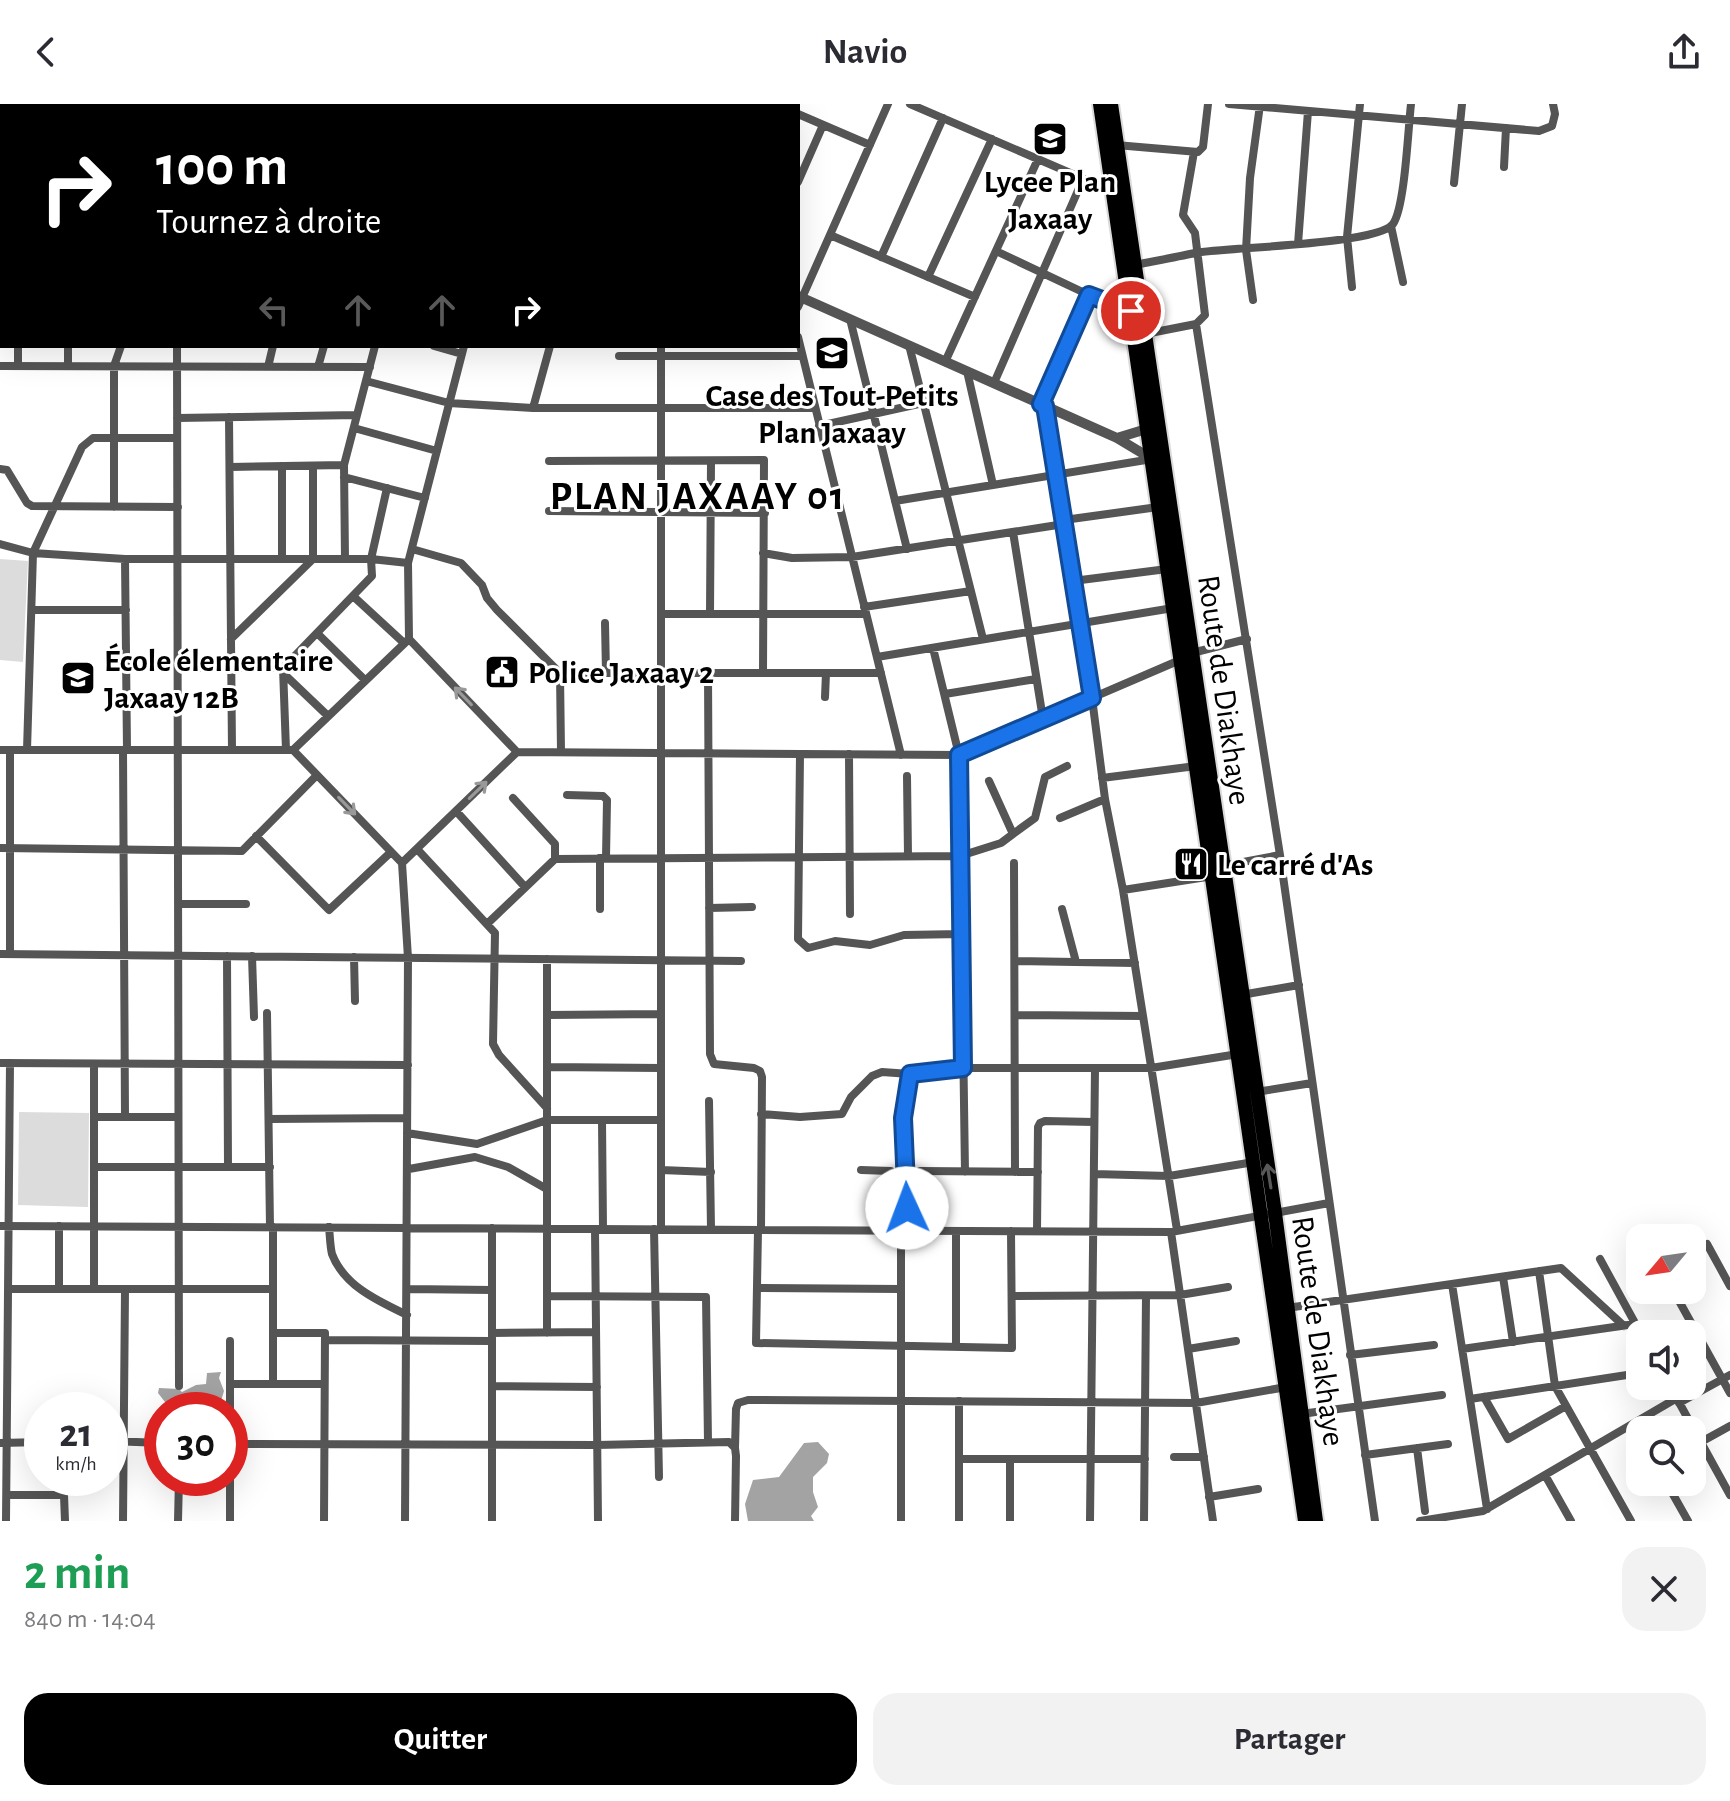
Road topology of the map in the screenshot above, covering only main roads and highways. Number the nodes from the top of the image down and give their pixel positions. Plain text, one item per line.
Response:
1 (1100, 104) edge
2 (1111, 104) edge
3 (1153, 427) junction
4 (1158, 459) junction
5 (1186, 656) junction
6 (1217, 871) junction
7 (1268, 1214) junction
8 (1305, 1521) edge
9 (1316, 1521) edge

1 - 3 main road, Route de Diakhaye
2 - 3 main road, Route de Diakhaye
3 - 4 main road, Route de Diakhaye
4 - 5 main road, Route de Diakhaye
4 - 5 main road, Route de Diakhaye
5 - 6 main road, Route de Diakhaye
5 - 6 main road, Route de Diakhaye
7 -> 6 main road, Route de Diakhaye
6 - 7 main road, Route de Diakhaye
7 - 8 main road, Route de Diakhaye
7 - 9 main road, Route de Diakhaye

